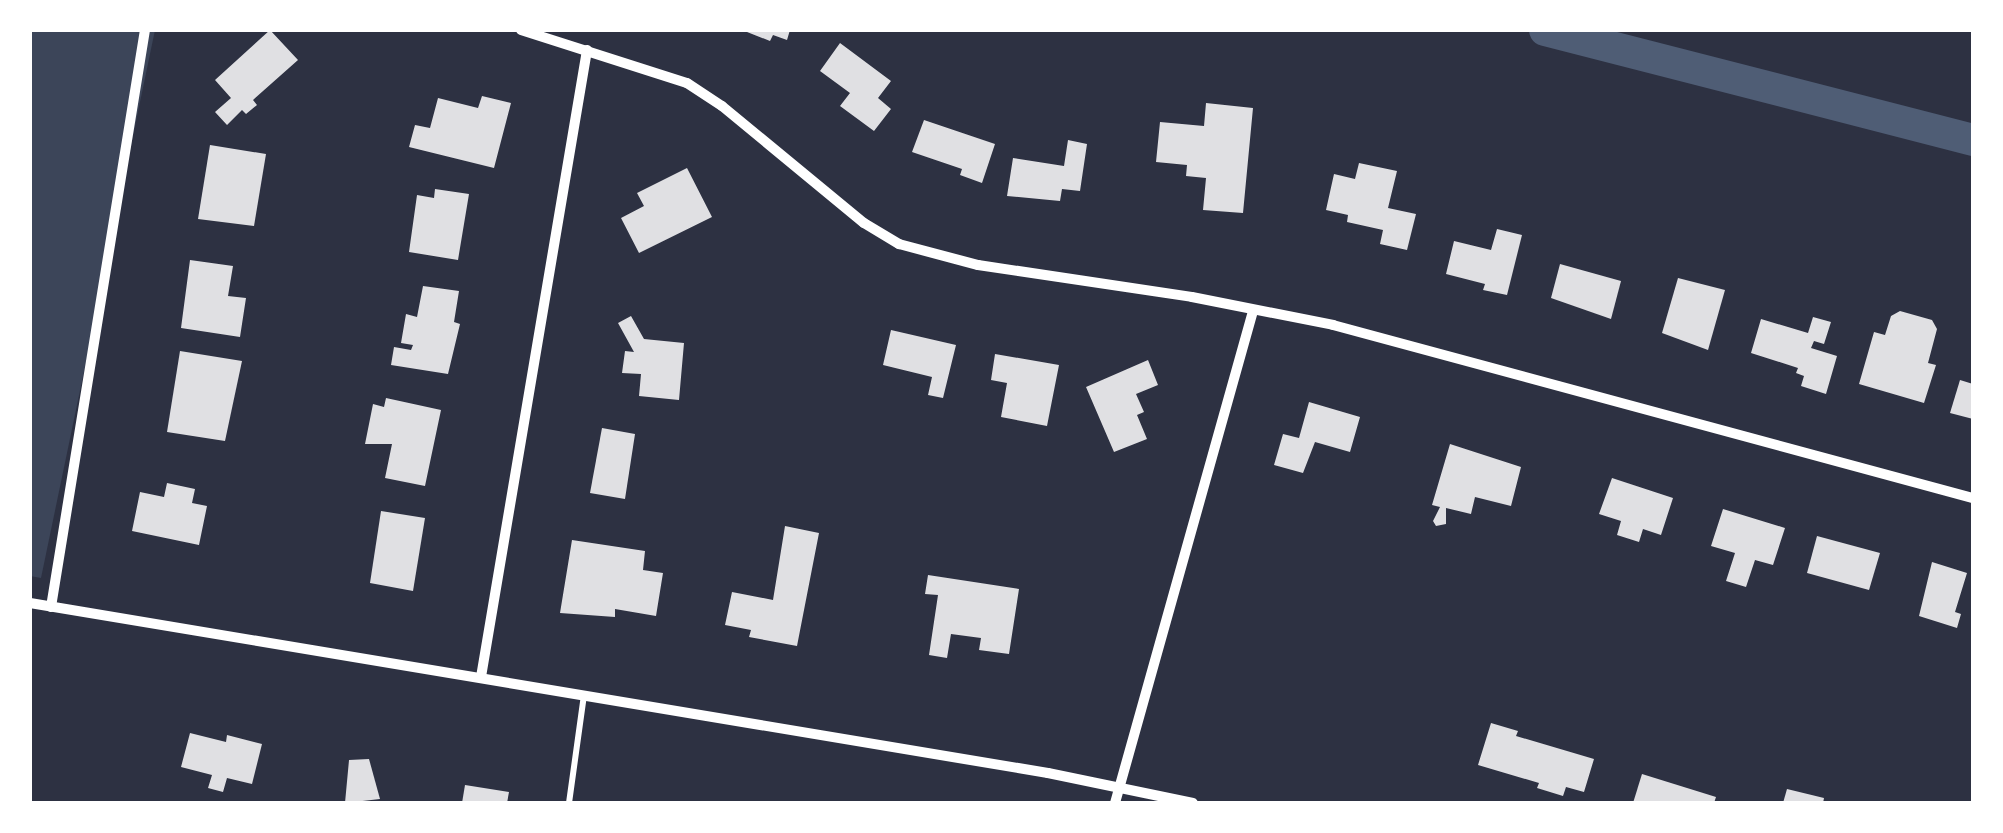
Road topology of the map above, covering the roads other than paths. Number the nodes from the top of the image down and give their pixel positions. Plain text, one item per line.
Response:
1 (146, 30) edge
2 (521, 30) edge
3 (587, 50) junction
4 (1253, 311) junction
5 (1973, 498) edge
6 (30, 603) edge
7 (51, 607) junction
8 (481, 677) junction
9 (584, 694) junction
10 (1119, 788) junction
11 (570, 803) edge
12 (1115, 803) edge
13 (1193, 803) edge

1 - 7 street
2 - 3 street
3 - 4 street
3 - 8 street
4 - 5 street
4 - 10 street
6 - 7 street
7 - 8 street
8 - 9 street
9 - 10 street
9 - 11 lane
10 - 12 street
10 - 13 street

